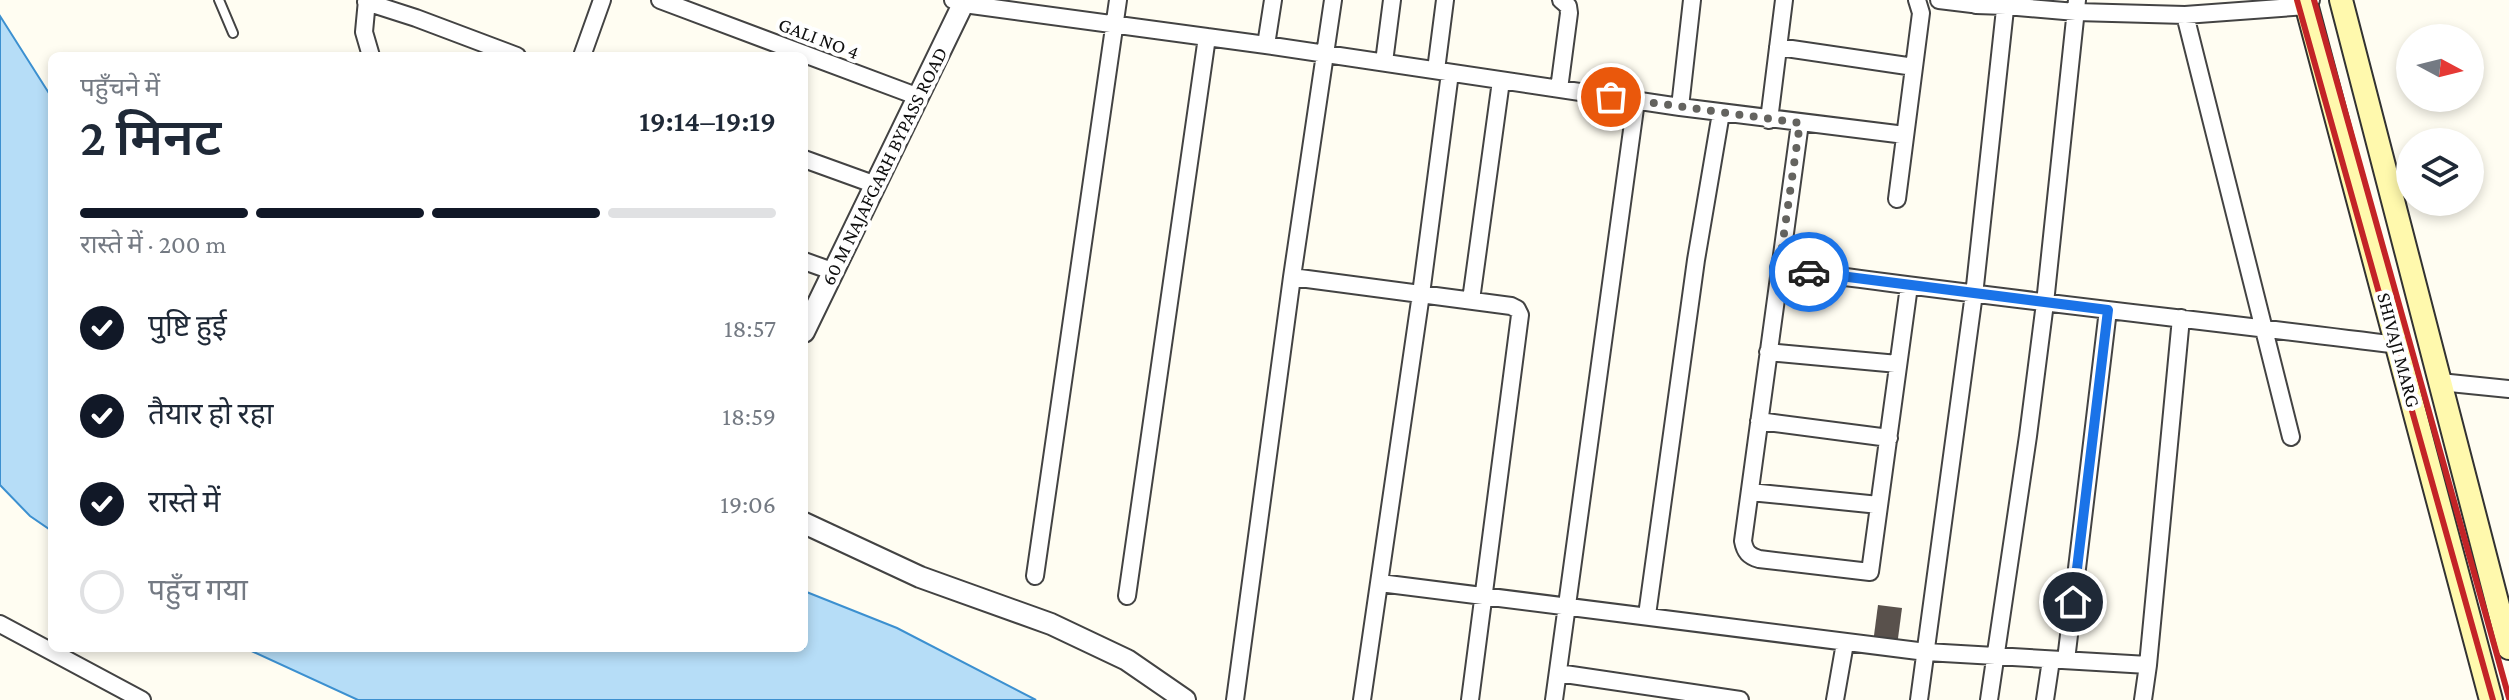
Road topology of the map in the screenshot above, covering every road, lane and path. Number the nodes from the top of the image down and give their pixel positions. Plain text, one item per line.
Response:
1 (219, 0) edge
2 (602, 0) edge
3 (660, 0) edge
4 (1118, 0) edge
5 (1273, 0) edge
6 (1333, 0) edge
7 (1392, 0) edge
8 (1445, 0) edge
9 (1561, 0) edge
10 (1692, 0) edge
11 (1784, 0) edge
12 (1917, 0) edge
13 (1939, 0) edge
14 (2341, 0) edge
15 (366, 1) edge
16 (961, 1) edge
17 (1969, 2) edge
18 (2308, 2) edge
19 (2006, 3) edge
20 (2076, 6) edge
21 (2185, 15) junction
22 (1115, 24) junction
23 (233, 33) dead end
24 (1207, 37) junction
25 (1266, 45) junction
26 (1778, 47) junction
27 (370, 52) edge
28 (506, 52) edge
29 (583, 52) edge
30 (799, 52) edge
31 (1326, 53) junction
32 (808, 55) edge
33 (1384, 62) junction
34 (1914, 67) junction
35 (1443, 72) junction
36 (1501, 81) junction
37 (1559, 89) junction
38 (919, 97) junction
39 (1636, 101) junction
40 (1680, 107) junction
41 (1721, 113) junction
42 (1769, 120) junction
43 (1800, 123) junction
44 (1905, 135) junction
45 (808, 160) edge
46 (876, 185) junction
47 (1897, 199) dead end
48 (808, 262) edge
49 (1779, 268) junction
50 (832, 271) junction
51 (1292, 277) junction
52 (1909, 286) junction
53 (1974, 293) junction
54 (1421, 294) junction
55 (1471, 300) junction
56 (2045, 303) junction
57 (2108, 310) junction
58 (2181, 318) junction
59 (808, 323) edge
60 (2263, 328) junction
61 (2398, 345) junction
62 (1768, 352) junction
63 (1898, 364) junction
64 (2440, 382) junction
65 (2509, 389) edge
66 (1759, 421) junction
67 (2291, 437) dead end
68 (1889, 438) junction
69 (1750, 492) junction
70 (1879, 505) junction
71 (808, 525) edge
72 (1035, 576) dead end
73 (1380, 583) junction
74 (1127, 596) dead end
75 (1485, 596) junction
76 (1566, 605) junction
77 (1647, 615) junction
78 (0, 624) edge
79 (1845, 643) junction
80 (2509, 648) edge
81 (48, 650) edge
82 (52, 652) edge
83 (1926, 652) junction
84 (1995, 656) junction
85 (2058, 660) junction
86 (2148, 665) junction
87 (1558, 673) junction
88 (142, 700) edge
89 (1185, 700) edge
90 (1235, 700) edge
91 (1362, 700) edge
92 (1470, 700) edge
93 (1554, 700) edge
94 (1740, 700) edge
95 (1835, 700) edge
96 (1919, 700) edge
97 (1989, 700) edge
98 (2045, 700) edge
99 (2143, 700) edge
100 (2491, 700) edge

1 - 23 lane
2 - 29 street
3 - 30 street, GALI NO 4
4 - 22 street
5 - 25 street
6 - 31 street
7 - 33 street
8 - 35 street
9 - 37 street
10 - 40 street
11 - 26 street
12 - 34 street
13 - 17 street
14 - 64 main road, SHIVAJI MARG
15 - 27 street
15 - 28 street
16 - 22 street
16 - 38 street, 60 M NAJAFGARH BYPASS ROAD
17 - 19 street
18 - 21 street
18 - 61 main road, SHIVAJI MARG
19 - 20 street
19 - 53 street
20 - 21 street
20 - 56 street
21 - 60 street
22 - 24 street
22 - 72 street
24 - 25 street
24 - 74 street
25 - 31 street
26 - 34 street
26 - 42 street
31 - 33 street
31 - 51 street
32 - 38 street, GALI NO 4
33 - 35 street
34 - 44 street
35 - 36 street
35 - 54 street
36 - 37 street
36 - 55 street
37 - 39 street
38 - 46 street, 60 M NAJAFGARH BYPASS ROAD
39 - 40 street
39 - 76 street
40 - 41 street
41 - 42 street
41 - 77 street
42 - 43 street
43 - 44 street
43 - 49 street
44 - 47 street
45 - 46 street
46 - 50 street, 60 M NAJAFGARH BYPASS ROAD
48 - 50 street
49 - 52 street
49 - 62 street
50 - 59 street, 60 M NAJAFGARH BYPASS ROAD
51 - 54 street
51 - 90 street
52 - 53 street
52 - 63 street
53 - 56 street
53 - 83 street
54 - 55 street
54 - 73 street
55 - 75 street
56 - 57 street
56 - 84 street
57 - 58 street
57 - 85 street
58 - 60 street
58 - 86 street
60 - 61 street
60 - 67 street
61 - 100 main road, SHIVAJI MARG
62 - 63 street
62 - 66 street
63 - 68 street
64 - 65 street
64 - 80 main road, SHIVAJI MARG
66 - 68 street
66 - 69 street
68 - 70 street
69 - 70 street
69 - 70 street
71 - 89 street
73 - 75 street
73 - 91 street
75 - 76 street
75 - 92 street
76 - 77 street
76 - 87 street
77 - 79 street
78 - 81 street
79 - 83 street
79 - 95 street
82 - 88 street
83 - 84 street
83 - 96 street
84 - 85 street
84 - 97 street
85 - 86 street
85 - 98 street
86 - 99 street
87 - 93 street
87 - 94 street

